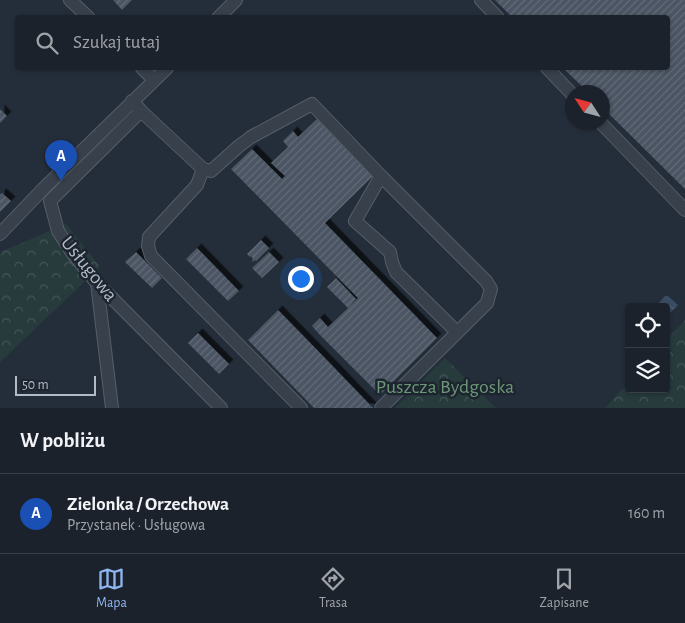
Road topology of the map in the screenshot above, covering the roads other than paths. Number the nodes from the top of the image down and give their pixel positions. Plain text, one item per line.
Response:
1 (70, 0) edge
2 (236, 0) edge
3 (481, 0) edge
4 (86, 15) edge
5 (221, 15) edge
6 (495, 15) edge
7 (144, 70) edge
8 (165, 70) edge
9 (548, 70) edge
10 (154, 80) junction
11 (565, 87) edge
12 (132, 101) junction
13 (142, 111) junction
14 (608, 130) edge
15 (202, 169) junction
16 (381, 176) junction
17 (685, 210) edge
18 (0, 234) edge
19 (97, 283) junction
20 (457, 332) junction
21 (112, 408) edge
22 (221, 408) edge
23 (301, 408) edge
24 (381, 408) edge

1 - 4 street
2 - 5 street
3 - 6 street
7 - 10 street
8 - 10 street
9 - 11 street
10 - 12 street
12 - 13 street
12 - 18 street
13 - 15 street
13 - 19 street, Usługowa
14 - 17 street
15 - 16 street
15 - 23 street
16 - 20 street
16 - 20 street
19 - 21 street
19 - 22 street, Usługowa
20 - 24 street

